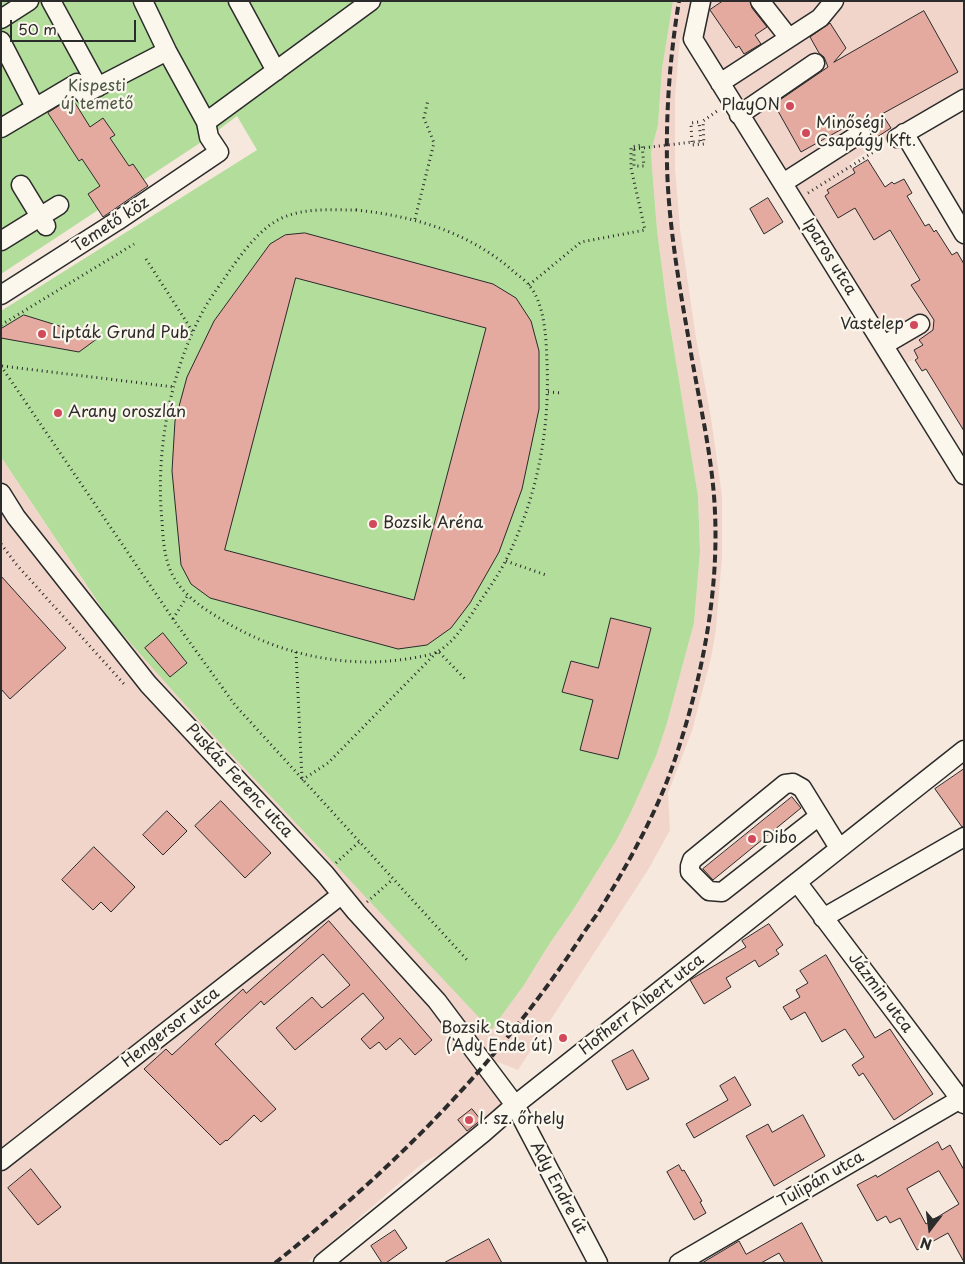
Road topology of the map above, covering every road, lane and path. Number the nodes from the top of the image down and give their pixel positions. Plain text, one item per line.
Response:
1 (29, 1) edge
2 (51, 1) edge
3 (143, 1) edge
4 (238, 1) edge
5 (371, 1) edge
6 (701, 1) edge
7 (760, 1) edge
8 (834, 1) edge
9 (1, 18) edge
10 (789, 38) junction
11 (1, 41) edge
12 (167, 51) junction
13 (815, 63) dead end
14 (276, 71) junction
15 (720, 83) junction
16 (98, 87) junction
17 (964, 99) edge
18 (428, 100) dead end
19 (35, 107) junction
20 (739, 114) junction
21 (703, 121) dead end
22 (206, 122) junction
23 (1, 128) edge
24 (861, 134) dead end
25 (900, 136) junction
26 (782, 183) junction
27 (21, 185) dead end
28 (794, 202) junction
29 (59, 205) dead end
30 (414, 219) junction
31 (43, 222) junction
32 (964, 234) edge
33 (1, 241) edge
34 (134, 244) dead end
35 (146, 259) dead end
36 (529, 284) junction
37 (1, 295) edge
38 (920, 324) dead end
39 (1, 325) edge
40 (193, 332) junction
41 (884, 345) junction
42 (1, 366) edge
43 (174, 387) junction
44 (548, 392) junction
45 (562, 393) dead end
46 (964, 475) edge
47 (1, 493) edge
48 (1, 544) edge
49 (506, 561) junction
50 (546, 575) dead end
51 (188, 595) junction
52 (173, 619) junction
53 (438, 651) junction
54 (296, 652) junction
55 (467, 681) dead end
56 (148, 684) junction
57 (964, 750) edge
58 (302, 780) junction
59 (819, 816) junction
60 (964, 837) edge
61 (358, 842) junction
62 (839, 848) junction
63 (325, 874) junction
64 (393, 879) junction
65 (797, 882) junction
66 (341, 895) junction
67 (356, 912) junction
68 (823, 918) junction
69 (468, 961) dead end
70 (485, 1063) joint
71 (962, 1100) edge
72 (515, 1105) junction
73 (1, 1161) edge
74 (323, 1263) edge
75 (598, 1263) edge
76 (679, 1263) edge

1 - 9 street
2 - 16 street
3 - 12 street
4 - 14 street
5 - 14 street
6 - 15 street, Iparos utca
7 - 10 street
8 - 10 street
10 - 15 street
11 - 19 street
12 - 16 street
12 - 22 street
13 - 20 street
14 - 22 street
15 - 20 street, Iparos utca
16 - 19 street
17 - 25 street
18 - 30 path
19 - 23 street
20 - 26 street, Iparos utca
21 - 36 path, bridge
22 - 37 street, Temető köz
24 - 26 street
25 - 28 path
25 - 32 street
26 - 28 street, Iparos utca
27 - 31 street
28 - 41 street, Iparos utca
29 - 31 street
30 - 36 path
30 - 40 path
31 - 33 street
34 - 39 path
35 - 40 path
36 - 44 path
38 - 41 street
40 - 43 path
41 - 46 street, Iparos utca
42 - 43 path
42 - 52 path
43 - 51 path
44 - 45 path
44 - 49 path
47 - 56 street, Puskás Ferenc utca
48 - 56 path
49 - 50 path
49 - 53 path
51 - 52 path
51 - 54 path
52 - 58 path
53 - 54 path
53 - 55 path
53 - 58 path
54 - 58 path
56 - 63 street, Puskás Ferenc utca
57 - 62 street, Hofherr Albert utca
58 - 61 path
59 - 59 street
59 - 62 street
60 - 68 street
61 - 63 path
61 - 64 path
62 - 65 street, Hofherr Albert utca
63 - 66 street, Puskás Ferenc utca
64 - 67 path
64 - 69 path
65 - 68 street, Jázmin utca
65 - 72 street, Hofherr Albert utca
66 - 67 street, Puskás Ferenc utca
66 - 73 street, Hengersor utca
67 - 70 street, Puskás Ferenc utca
68 - 71 street, Jázmin utca
70 - 72 street, Ady Endre út
71 - 76 street, Tulipán utca
72 - 74 street, Hofherr Albert utca
72 - 75 street, Ady Endre út

